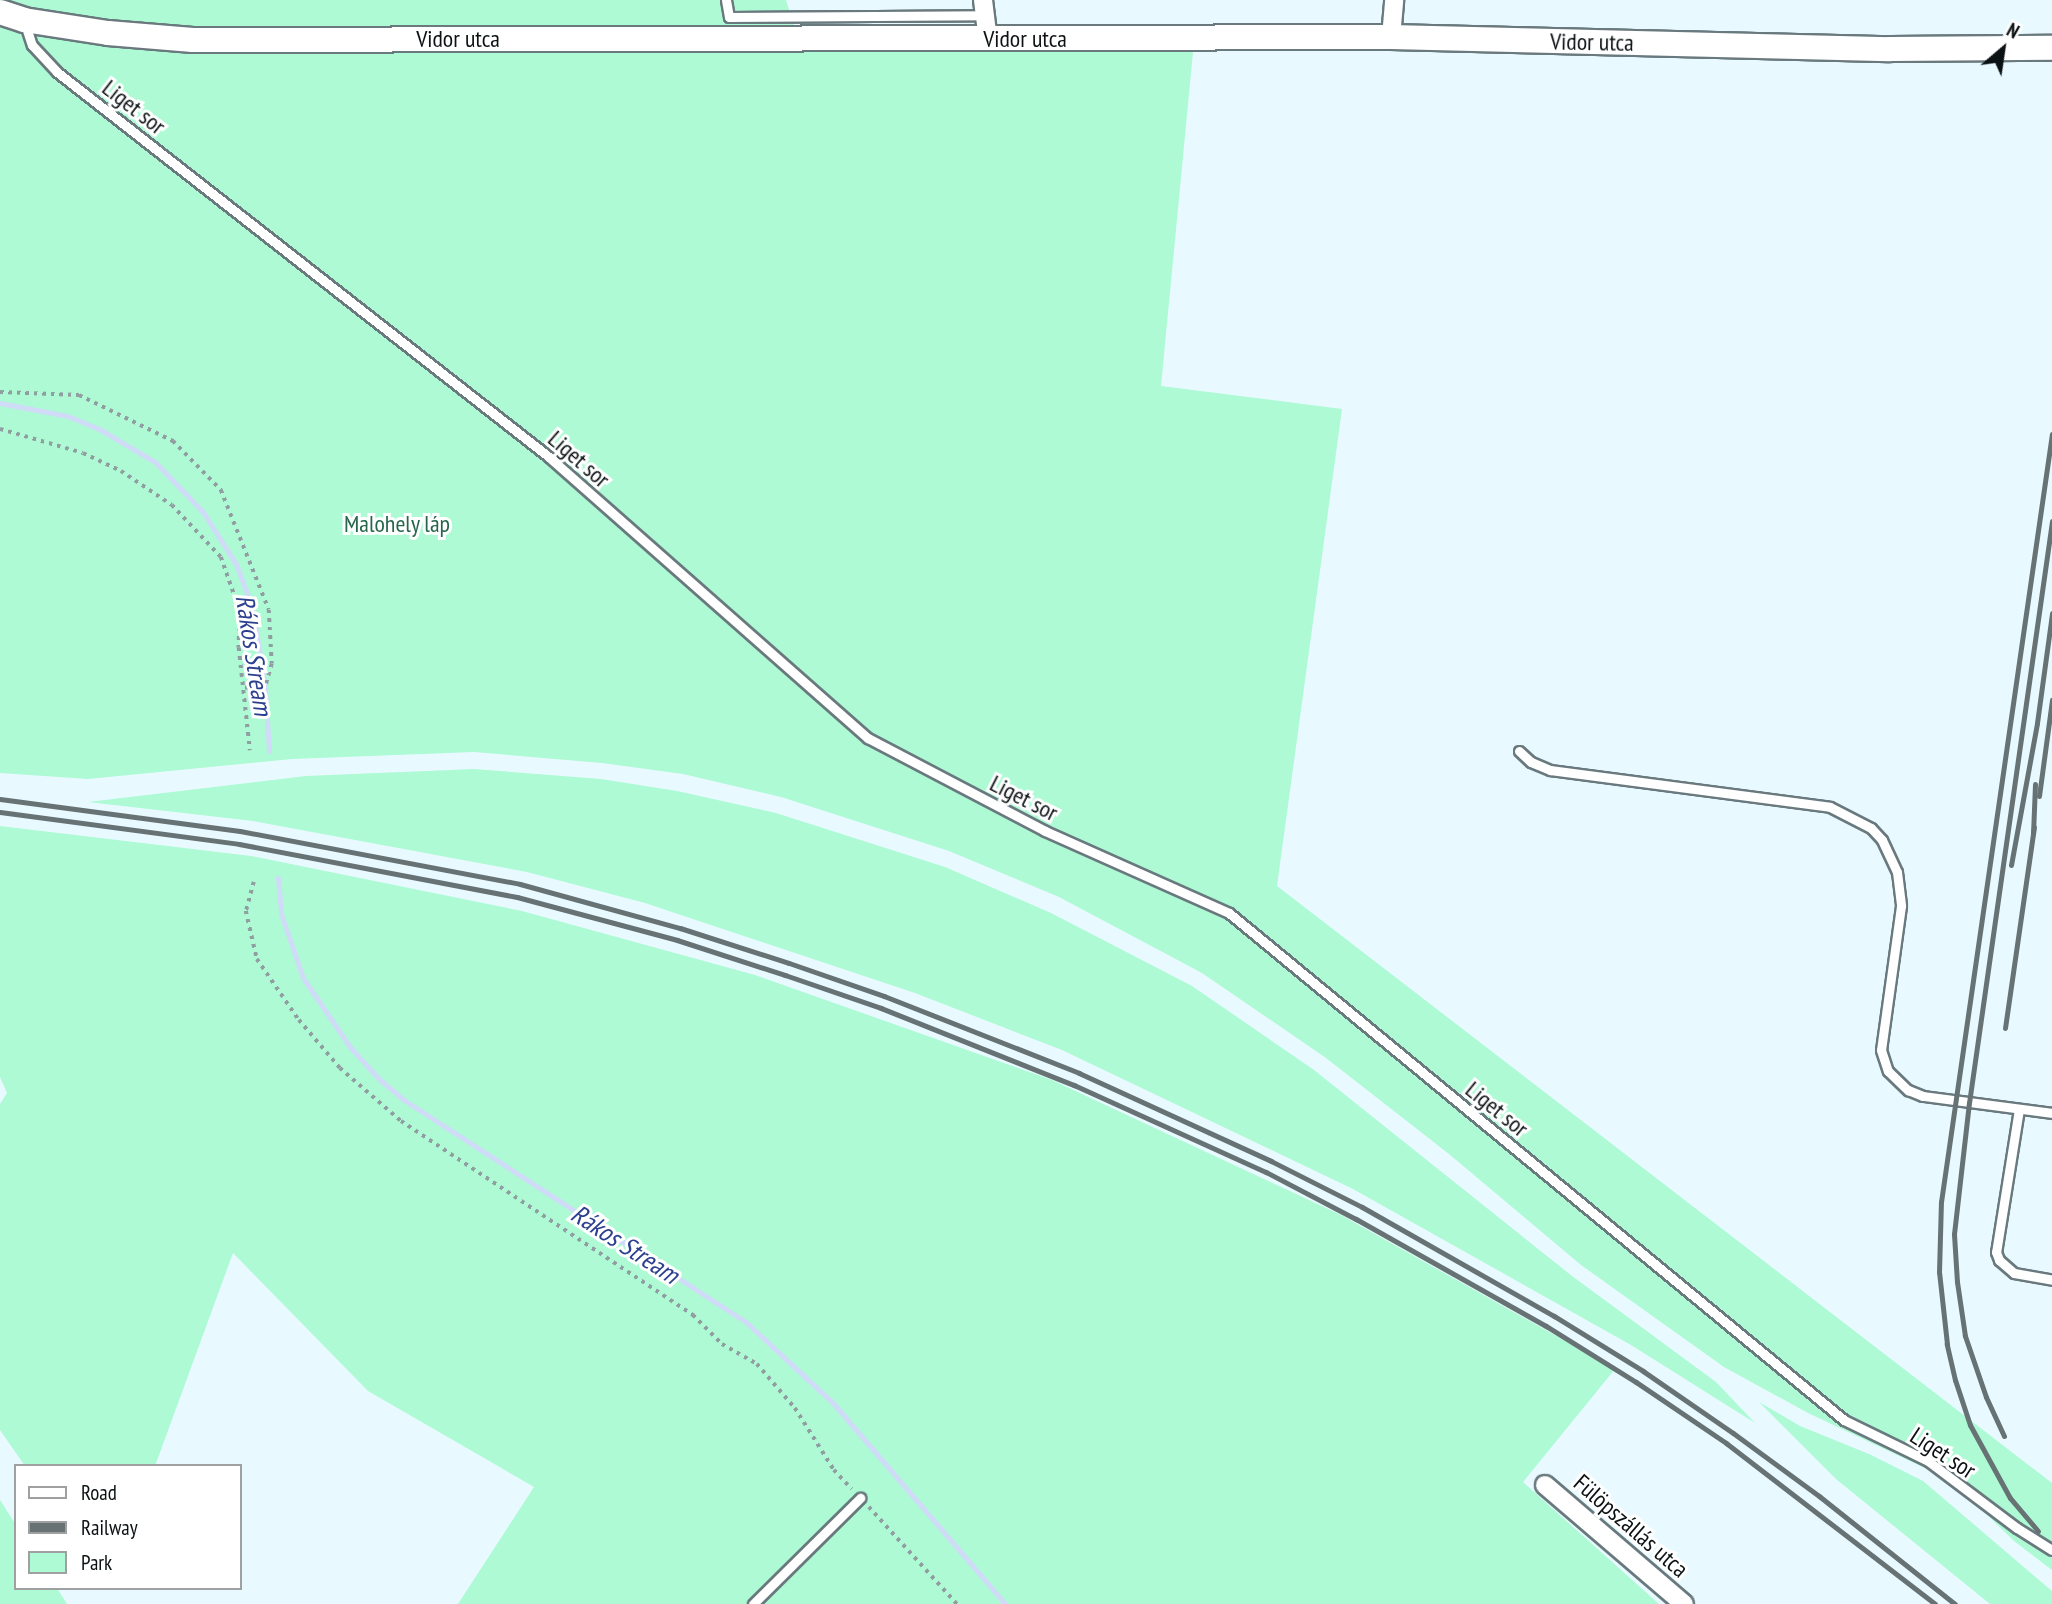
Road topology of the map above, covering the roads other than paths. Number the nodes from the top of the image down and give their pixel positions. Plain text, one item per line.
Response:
1 (726, 0) edge
2 (1394, 0) edge
3 (0, 12) edge
4 (985, 18) edge
5 (24, 20) junction
6 (1391, 37) junction
7 (2052, 48) edge
8 (1519, 751) dead end
9 (2019, 1109) junction
10 (2052, 1113) edge
11 (2052, 1280) edge
12 (1545, 1485) dead end
13 (860, 1498) road end
14 (2052, 1550) edge
15 (752, 1604) edge
16 (1684, 1604) edge

1 - 4 lane
2 - 6 street
3 - 5 street, Vidor utca
4 - 5 street, Vidor utca
4 - 6 street, Vidor utca
5 - 14 lane, Liget sor
6 - 7 street, Vidor utca
8 - 9 lane
9 - 10 lane
9 - 11 lane
12 - 16 street, Fülöpszállás utca
13 - 15 lane

